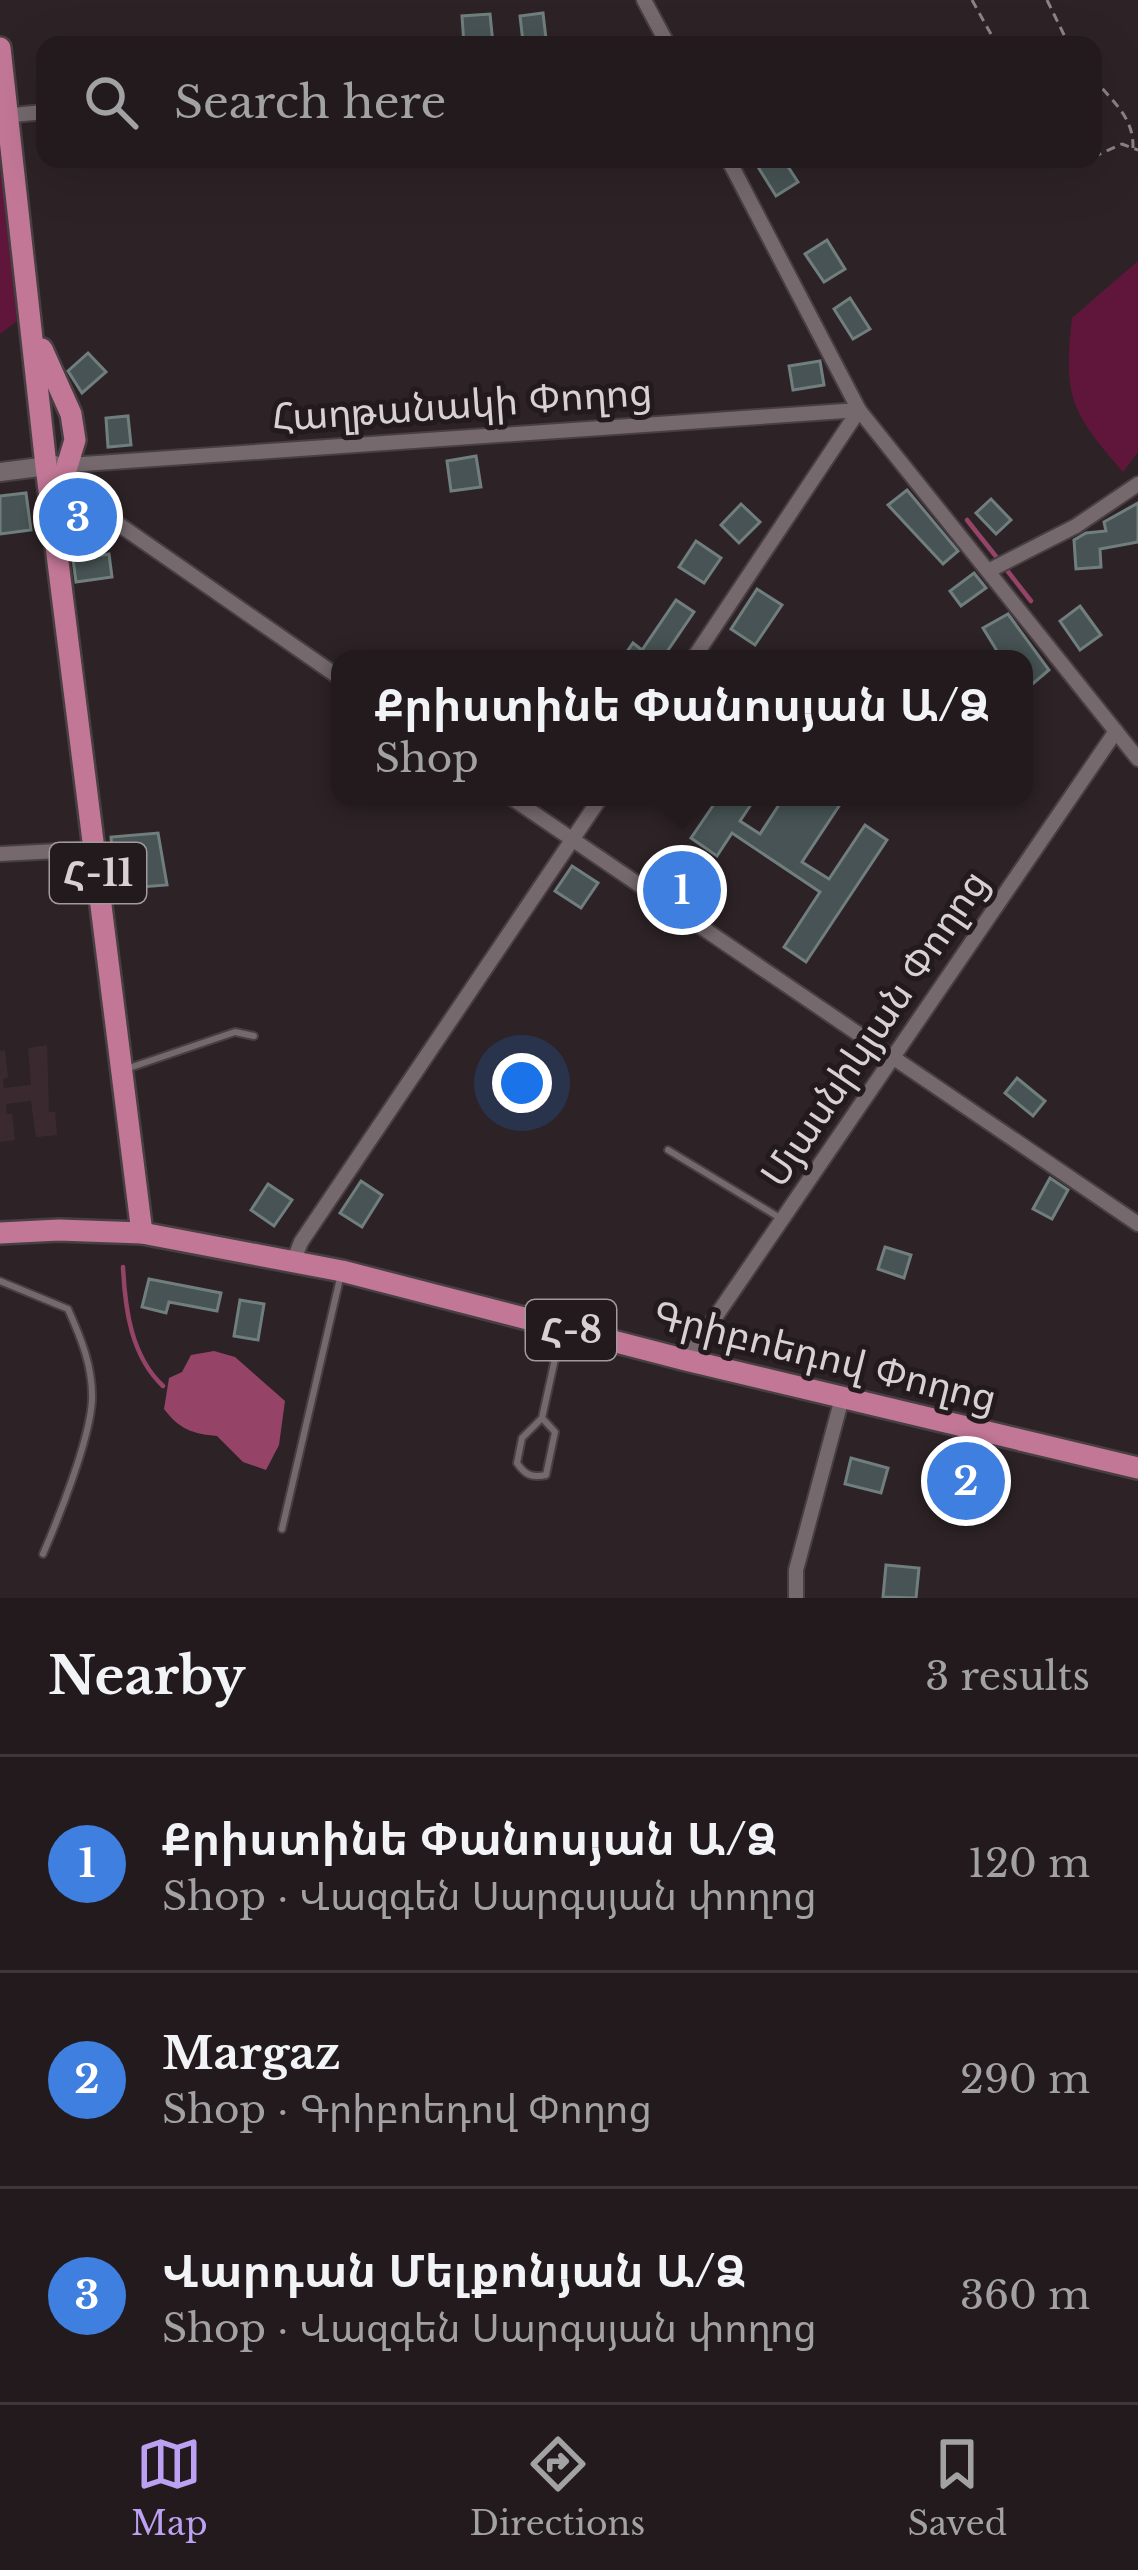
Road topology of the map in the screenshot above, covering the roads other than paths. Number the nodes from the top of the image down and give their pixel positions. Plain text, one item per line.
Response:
1 (644, 0) edge
2 (663, 36) edge
3 (0, 48) edge
4 (36, 113) edge
5 (4, 116) edge
6 (733, 168) edge
7 (31, 320) junction
8 (860, 410) junction
9 (70, 465) junction
10 (46, 466) junction
11 (0, 472) edge
12 (1138, 484) edge
13 (52, 513) junction
14 (990, 570) junction
15 (699, 650) edge
16 (331, 673) edge
17 (1116, 731) junction
18 (1138, 759) edge
19 (524, 806) edge
20 (595, 806) edge
21 (572, 840) junction
22 (95, 849) junction
23 (0, 854) edge
24 (254, 1036) dead end
25 (894, 1060) junction
26 (122, 1070) junction
27 (668, 1150) dead end
28 (784, 1220) junction
29 (1138, 1224) edge
30 (142, 1232) junction
31 (0, 1233) edge
32 (293, 1262) junction
33 (342, 1271) junction
34 (0, 1281) edge
35 (562, 1328) junction
36 (686, 1360) junction
37 (842, 1398) junction
38 (542, 1418) junction
39 (1138, 1468) edge
40 (282, 1529) dead end
41 (43, 1554) dead end
42 (796, 1598) edge

1 - 2 street
3 - 5 main road, Հ-11
4 - 5 street
5 - 7 main road, Հ-11
6 - 8 street
7 - 9 main road, Հ-11
7 - 10 main road, Հ-11
8 - 9 street, Հաղթանակի Փողոց
8 - 14 street
8 - 15 street
9 - 10 street
9 - 13 main road, Հ-11
9 - 16 street
10 - 11 street
10 - 13 main road, Հ-11
12 - 14 street
13 - 22 main road, Հ-11
14 - 17 street
17 - 18 street
17 - 25 street, Մյասնիկյան Փողոց
19 - 21 street
20 - 21 street
21 - 25 street
21 - 32 street
22 - 23 street
22 - 26 main road, Հ-11
24 - 26 lane
25 - 28 street, Մյասնիկյան Փողոց
25 - 29 street
26 - 30 main road, Հ-11
27 - 28 lane
28 - 36 street, Մյասնիկյան Փողոց
30 - 31 main road, Գրիբոեդով Փողոց / Հ-8
30 - 32 main road, Գրիբոեդով Փողոց / Հ-8
32 - 33 main road, Գրիբոեդով Փողոց / Հ-8
33 - 35 main road, Գրիբոեդով Փողոց / Հ-8
33 - 40 lane
34 - 41 lane
35 - 36 main road, Գրիբոեդով Փողոց / Հ-8
35 - 38 lane
36 - 37 main road, Գրիբոեդով Փողոց / Հ-8
37 - 39 main road, Գրիբոեդով Փողոց / Հ-8
37 - 42 street
38 - 38 lane

